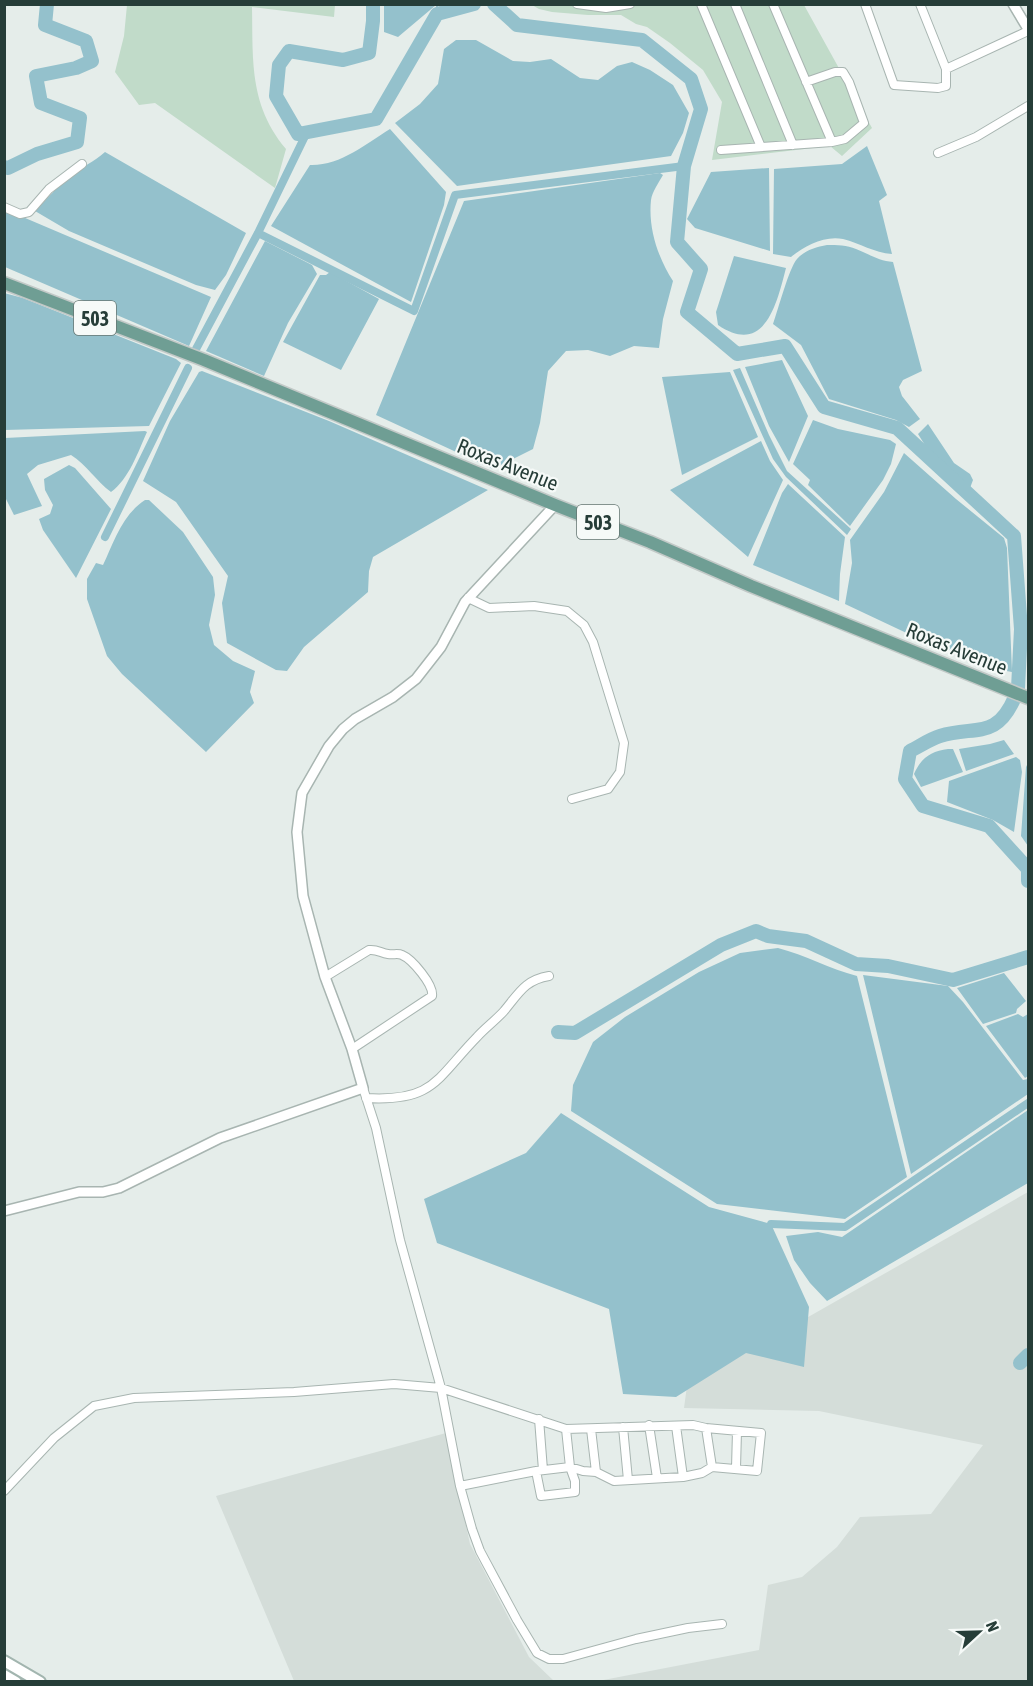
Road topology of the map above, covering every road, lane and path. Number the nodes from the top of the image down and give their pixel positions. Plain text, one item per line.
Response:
1 (577, 4) edge
2 (630, 4) edge
3 (701, 4) edge
4 (735, 4) edge
5 (773, 4) edge
6 (865, 4) edge
7 (920, 4) edge
8 (1013, 4) edge
9 (605, 6) edge
10 (1029, 30) edge
11 (946, 69) junction
12 (806, 82) junction
13 (1029, 106) edge
14 (832, 142) junction
15 (793, 145) junction
16 (761, 147) junction
17 (721, 150) dead end
18 (938, 153) dead end
19 (82, 164) dead end
20 (4, 207) edge
21 (4, 283) edge
22 (555, 505) junction
23 (468, 598) junction
24 (1029, 698) edge
25 (572, 799) dead end
26 (549, 976) dead end
27 (326, 977) junction
28 (352, 1049) junction
29 (363, 1088) junction
30 (366, 1098) junction
31 (4, 1211) edge
32 (441, 1388) junction
33 (539, 1419) junction
34 (650, 1425) junction
35 (675, 1425) junction
36 (623, 1426) junction
37 (706, 1428) junction
38 (566, 1429) junction
39 (591, 1430) junction
40 (737, 1431) junction
41 (570, 1467) junction
42 (712, 1467) junction
43 (736, 1468) junction
44 (539, 1470) junction
45 (596, 1472) junction
46 (683, 1477) junction
47 (657, 1478) junction
48 (628, 1480) junction
49 (460, 1486) junction
50 (4, 1491) edge
51 (722, 1624) dead end
52 (4, 1661) edge
53 (4, 1675) edge
54 (16, 1682) edge
55 (40, 1682) edge

1 - 9 street
2 - 9 street
3 - 16 street
4 - 15 street
5 - 12 street
6 - 11 street
7 - 11 street
8 - 10 street
10 - 11 street
12 - 14 street
12 - 14 street
13 - 18 street
14 - 15 street
15 - 16 street
16 - 17 street
19 - 20 street
21 - 22 main road, Roxas Avenue / 503
22 - 23 street
22 - 24 main road, Roxas Avenue / 503
23 - 25 street
23 - 27 street
26 - 30 street
27 - 28 street
27 - 28 street
28 - 29 street
29 - 30 street
29 - 31 street
30 - 32 street
32 - 33 street
32 - 49 street
32 - 50 street
33 - 38 street
33 - 44 street
34 - 35 street
34 - 36 street
34 - 47 street
35 - 37 street
35 - 46 street
36 - 39 street
36 - 48 street
37 - 40 street
37 - 42 street
38 - 39 street
38 - 41 street
39 - 45 street
40 - 43 street
40 - 43 street
41 - 44 street
41 - 44 street
41 - 45 street
42 - 43 street
42 - 46 street
44 - 49 street
45 - 48 street
46 - 47 street
47 - 48 street
49 - 51 street
52 - 55 main road
53 - 54 main road

